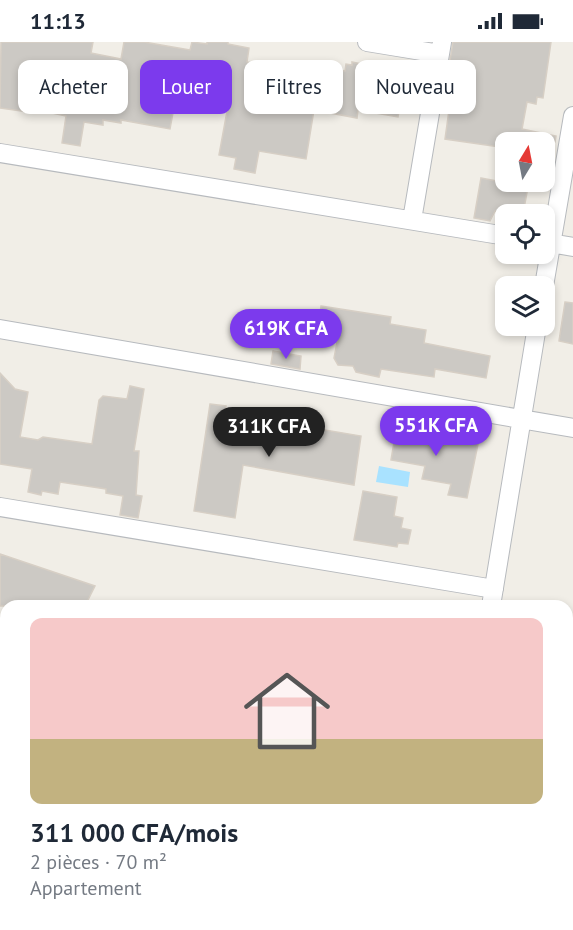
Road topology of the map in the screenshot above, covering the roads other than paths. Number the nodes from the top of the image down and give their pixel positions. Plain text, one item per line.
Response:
1 (367, 42) edge
2 (441, 48) edge
3 (573, 116) edge
4 (0, 153) edge
5 (555, 207) edge
6 (412, 220) junction
7 (495, 234) edge
8 (555, 244) edge
9 (573, 247) edge
10 (0, 328) edge
11 (535, 336) edge
12 (522, 419) junction
13 (573, 428) edge
14 (0, 507) edge
15 (492, 598) edge

1 - 2 street
2 - 6 street
3 - 5 street
4 - 6 street
6 - 7 street
8 - 9 street
10 - 12 street
11 - 12 street
12 - 13 street
12 - 15 street
14 - 15 street

